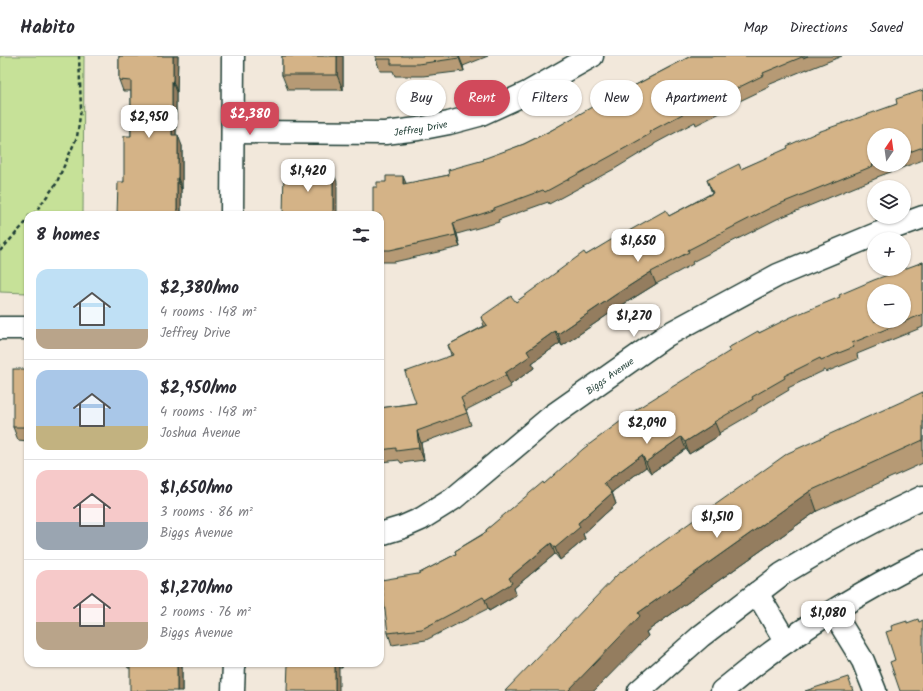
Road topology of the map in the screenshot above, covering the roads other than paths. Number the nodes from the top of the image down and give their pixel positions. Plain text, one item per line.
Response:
1 (233, 56) edge
2 (592, 56) edge
3 (233, 132) junction
4 (232, 211) edge
5 (923, 217) edge
6 (0, 328) edge
7 (24, 328) edge
8 (923, 497) edge
9 (384, 533) edge
10 (923, 562) edge
11 (757, 593) junction
12 (833, 612) junction
13 (786, 642) junction
14 (234, 667) edge
15 (234, 691) edge
16 (639, 691) edge
17 (722, 691) edge
18 (875, 691) edge

1 - 3 street
2 - 3 street, Jeffrey Drive
3 - 4 street
5 - 9 street, Biggs Avenue
6 - 7 street
8 - 11 street
10 - 12 street
11 - 13 street
11 - 16 street
12 - 13 street
12 - 18 street
13 - 17 street
14 - 15 street

